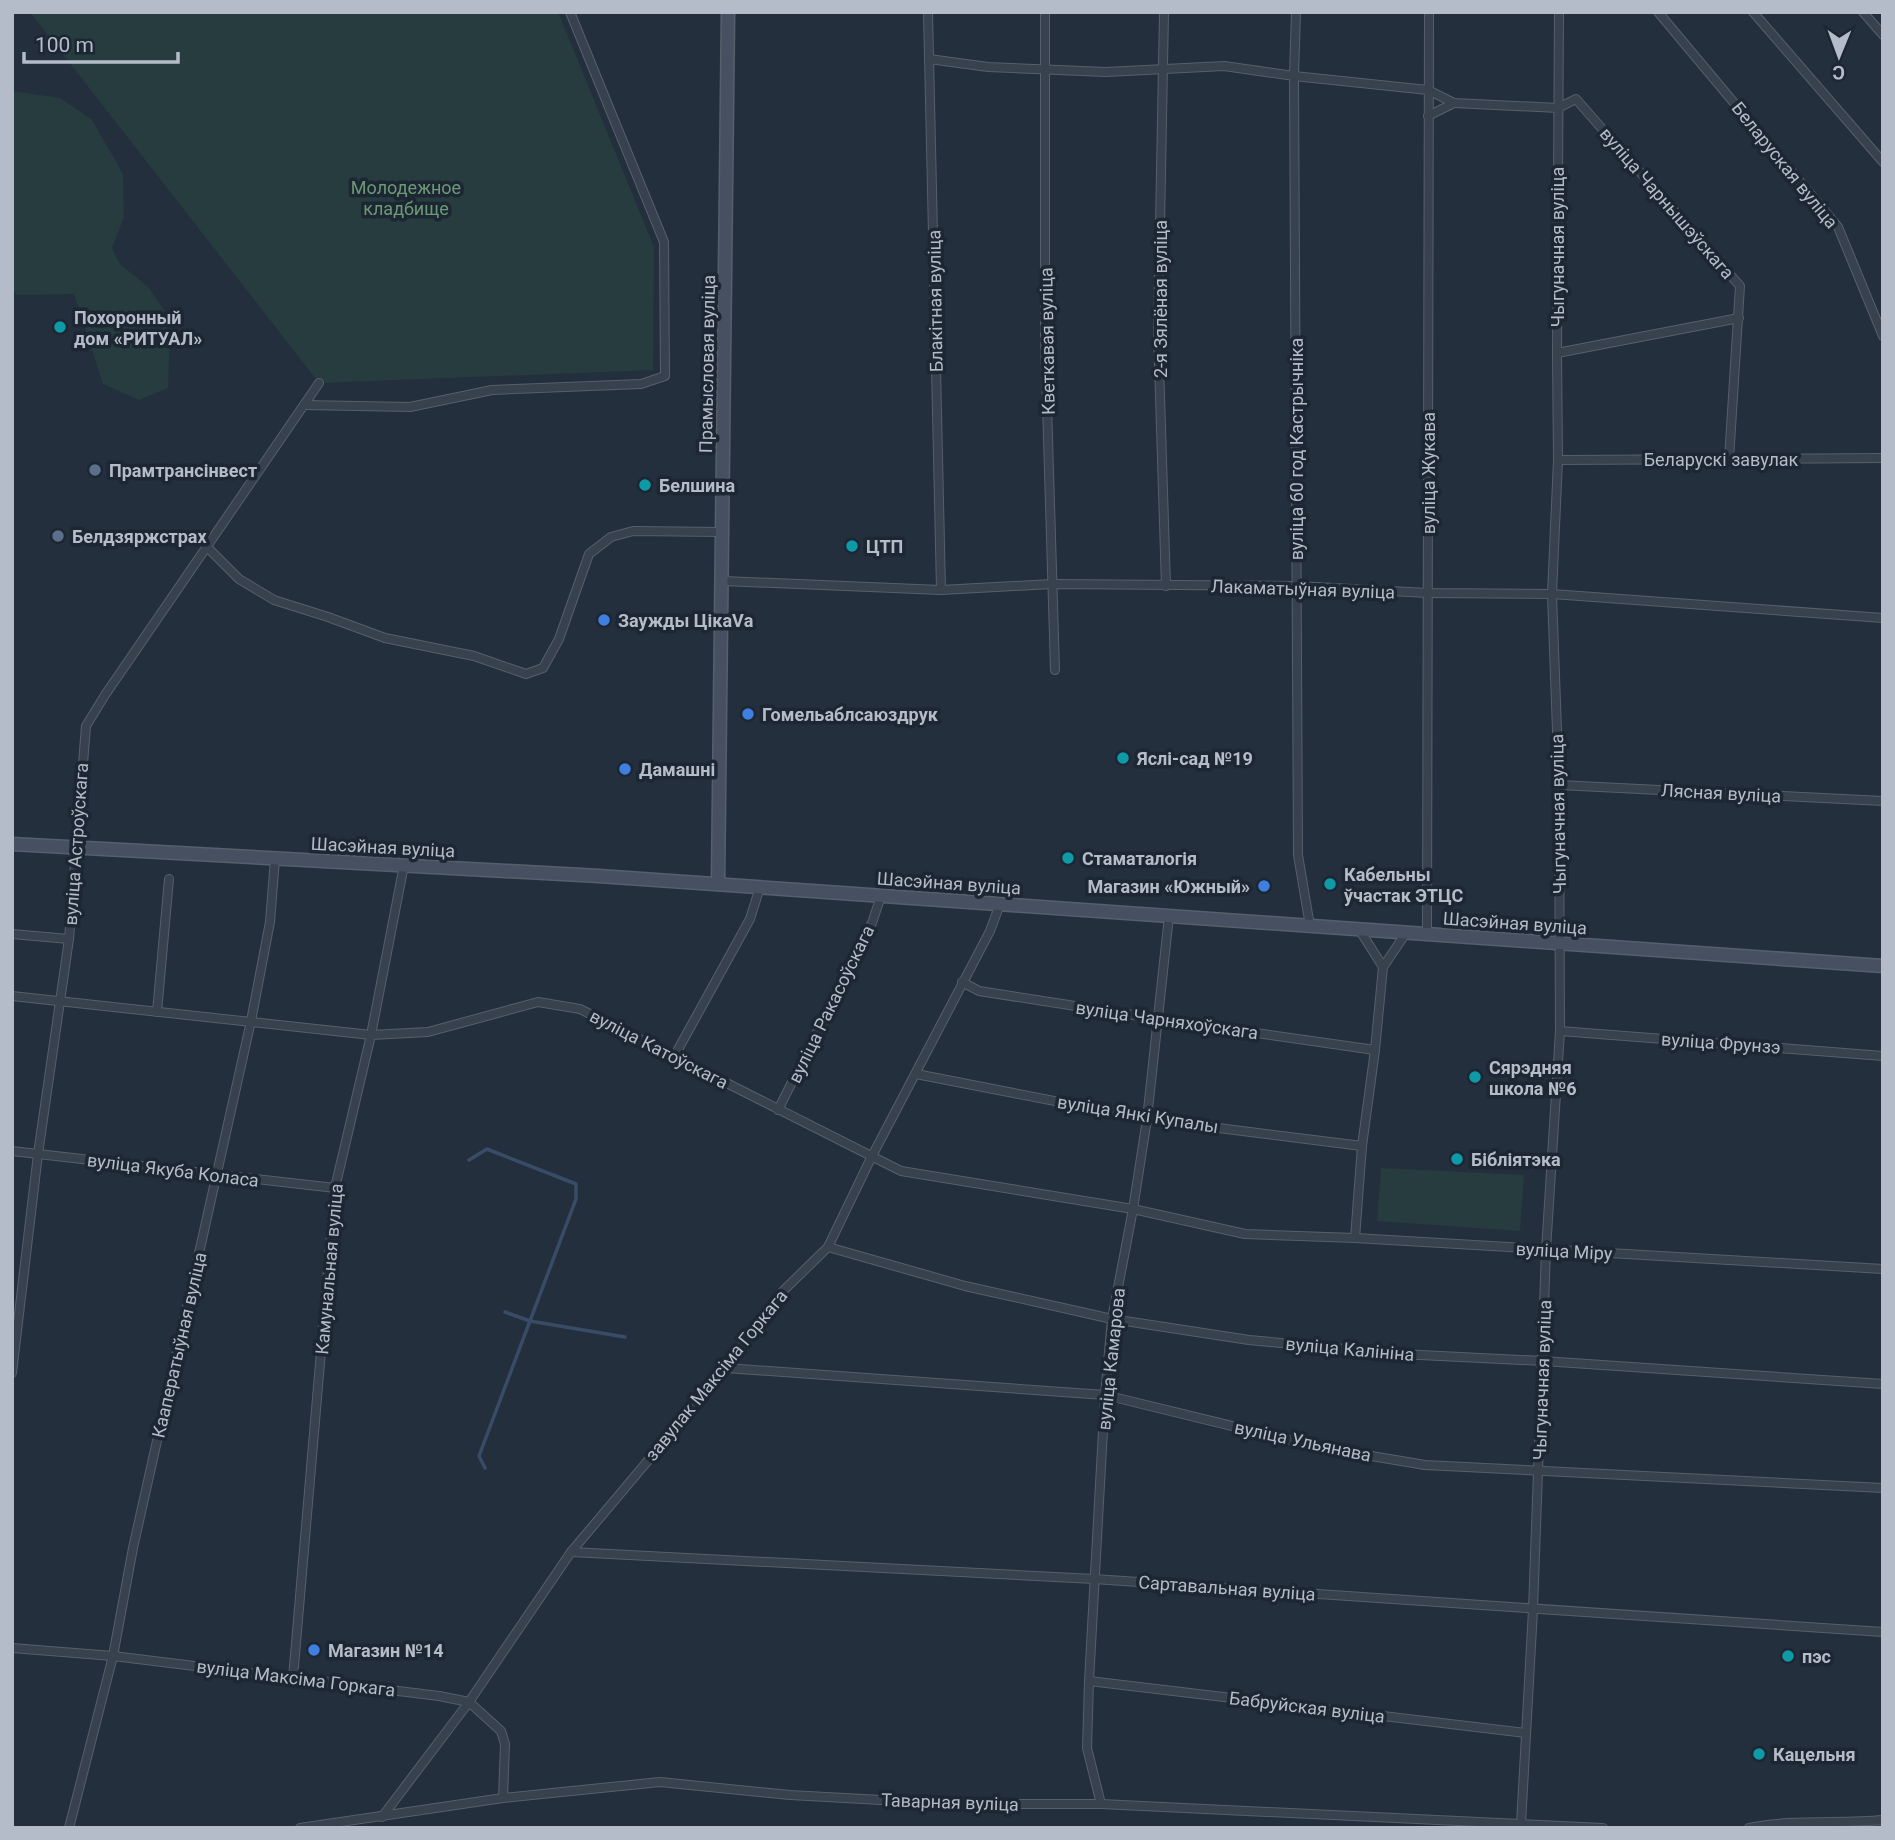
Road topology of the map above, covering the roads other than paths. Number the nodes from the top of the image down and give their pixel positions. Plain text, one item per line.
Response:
1 (570, 12) edge
2 (728, 12) edge
3 (928, 12) edge
4 (1045, 12) edge
5 (1164, 12) edge
6 (1296, 12) edge
7 (1429, 12) edge
8 (1559, 12) edge
9 (1658, 12) edge
10 (1753, 12) edge
11 (1863, 12) edge
12 (1883, 35) edge
13 (929, 59) junction
14 (1164, 68) junction
15 (1046, 71) junction
16 (1294, 76) junction
17 (1428, 90) junction
18 (1454, 103) junction
19 (1558, 108) junction
20 (1428, 116) junction
21 (1883, 162) edge
22 (1739, 318) junction
23 (1883, 336) edge
24 (1557, 353) junction
25 (319, 383) dead end
26 (304, 405) junction
27 (1883, 458) edge
28 (1729, 459) junction
29 (1558, 460) junction
30 (723, 532) junction
31 (207, 547) junction
32 (723, 581) junction
33 (1052, 584) junction
34 (1166, 586) junction
35 (1296, 586) junction
36 (941, 590) junction
37 (1428, 593) junction
38 (1552, 594) junction
39 (1883, 618) edge
40 (1055, 670) dead end
41 (1559, 785) junction
42 (1883, 801) edge
43 (12, 844) edge
44 (78, 848) junction
45 (275, 859) junction
46 (404, 865) junction
47 (169, 879) dead end
48 (718, 884) junction
49 (761, 887) junction
50 (881, 896) junction
51 (1000, 904) junction
52 (1169, 916) junction
53 (1310, 926) junction
54 (1359, 929) junction
55 (1406, 933) junction
56 (12, 934) edge
57 (1427, 934) junction
58 (69, 939) junction
59 (1559, 943) junction
60 (1883, 966) edge
61 (1383, 967) junction
62 (962, 982) junction
63 (12, 996) edge
64 (62, 1001) junction
65 (157, 1012) junction
66 (1159, 1019) junction
67 (251, 1021) junction
68 (1560, 1031) junction
69 (372, 1035) junction
70 (1375, 1050) junction
71 (675, 1055) junction
72 (1883, 1056) edge
73 (916, 1074) junction
74 (778, 1110) junction
75 (1147, 1119) junction
76 (1362, 1146) junction
77 (12, 1151) edge
78 (38, 1154) junction
79 (871, 1157) junction
80 (218, 1175) junction
81 (335, 1188) junction
82 (1133, 1209) junction
83 (1245, 1234) joint
84 (1354, 1238) junction
85 (828, 1247) junction
86 (1546, 1250) junction
87 (1883, 1269) edge
88 (1112, 1319) junction
89 (1543, 1361) junction
90 (726, 1368) junction
91 (12, 1373) edge
92 (1883, 1384) edge
93 (1105, 1395) junction
94 (1539, 1472) junction
95 (1883, 1488) edge
96 (571, 1552) junction
97 (1094, 1579) junction
98 (1534, 1610) junction
99 (1883, 1632) edge
100 (12, 1648) edge
101 (113, 1656) junction
102 (293, 1678) junction
103 (1089, 1681) junction
104 (469, 1702) junction
105 (1526, 1733) junction
106 (503, 1798) junction
107 (1101, 1804) junction
108 (382, 1817) junction
109 (1883, 1821) edge
110 (1521, 1824) junction
111 (69, 1828) edge
112 (300, 1828) edge
113 (1603, 1828) edge
114 (1748, 1828) edge

1 - 26 street
2 - 30 main road, Прамысловая вуліца
3 - 13 street, Блакітная вуліца
4 - 15 street, Кветкавая вуліца
5 - 14 street, 2-я Зялёная вуліца
6 - 16 street, вуліца 60 год Кастрычніка
7 - 17 street, вуліца Жукава
8 - 19 street, Чыгуначная вуліца
9 - 23 street, Беларуская вуліца
10 - 21 street
11 - 12 street
13 - 15 street
13 - 36 street, Блакітная вуліца
14 - 15 street
14 - 16 street
14 - 34 street, 2-я Зялёная вуліца
15 - 33 street, Кветкавая вуліца
16 - 17 street
16 - 35 street, вуліца 60 год Кастрычніка
17 - 18 street
17 - 20 street, вуліца Жукава
18 - 19 street
18 - 20 street
19 - 22 street, вуліца Чарнышэўскага
19 - 24 street, Чыгуначная вуліца
20 - 37 street, вуліца Жукава
22 - 24 street
22 - 28 street, вуліца Чарнышэўскага
24 - 29 street, Чыгуначная вуліца
25 - 26 street, вуліца Астроўскага
26 - 31 street, вуліца Астроўскага
27 - 28 street, Беларускі завулак
28 - 29 street, Беларускі завулак
29 - 38 street, Чыгуначная вуліца
30 - 31 street
30 - 32 main road, Прамысловая вуліца
31 - 44 street, вуліца Астроўскага
32 - 36 street, Лакаматыўная вуліца
32 - 48 main road, Прамысловая вуліца
33 - 34 street, Лакаматыўная вуліца
33 - 36 street, Лакаматыўная вуліца
33 - 40 street, Кветкавая вуліца
34 - 35 street, Лакаматыўная вуліца
35 - 37 street, Лакаматыўная вуліца
35 - 53 street, вуліца 60 год Кастрычніка
37 - 38 street, Лакаматыўная вуліца
37 - 57 street, вуліца Жукава
38 - 39 street, Лакаматыўная вуліца
38 - 41 street, Чыгуначная вуліца
41 - 42 street, Лясная вуліца
41 - 59 street, Чыгуначная вуліца
43 - 44 main road, Шасэйная вуліца
44 - 45 main road, Шасэйная вуліца
44 - 58 street, вуліца Астроўскага
45 - 46 main road, Шасэйная вуліца
45 - 67 street, Кааператыўная вуліца
46 - 48 main road, Шасэйная вуліца
46 - 69 street, Камунальная вуліца
47 - 65 street
48 - 49 main road, Шасэйная вуліца
49 - 50 main road, Шасэйная вуліца
49 - 71 street
50 - 51 main road, Шасэйная вуліца
50 - 74 street, вуліца Ракасоўскага
51 - 52 main road, Шасэйная вуліца
51 - 62 street, завулак Максіма Горкага
52 - 53 main road, Шасэйная вуліца
52 - 66 street, вуліца Камарова
53 - 54 main road, Шасэйная вуліца
54 - 55 main road, Шасэйная вуліца
54 - 61 street
55 - 57 main road, Шасэйная вуліца
55 - 61 street
56 - 58 street
57 - 59 main road, Шасэйная вуліца
58 - 64 street, вуліца Астроўскага
59 - 60 main road, Шасэйная вуліца
59 - 68 street, Чыгуначная вуліца
61 - 70 street
62 - 66 street, вуліца Чарняхоўскага
62 - 73 street, завулак Максіма Горкага
63 - 64 street, вуліца Катоўскага
64 - 65 street, вуліца Катоўскага
64 - 78 street, вуліца Астроўскага
65 - 67 street, вуліца Катоўскага
66 - 70 street, вуліца Чарняхоўскага
66 - 75 street, вуліца Камарова
67 - 69 street, вуліца Катоўскага
67 - 80 street, Кааператыўная вуліца
68 - 72 street, вуліца Фрунзэ
68 - 86 street, Чыгуначная вуліца
69 - 71 street, вуліца Катоўскага
69 - 81 street, Камунальная вуліца
70 - 76 street
71 - 74 street, вуліца Катоўскага
73 - 75 street, вуліца Янкі Купалы
73 - 79 street, завулак Максіма Горкага
74 - 79 street, вуліца Катоўскага
75 - 76 street, вуліца Янкі Купалы
75 - 82 street, вуліца Камарова
76 - 84 street
77 - 78 street, вуліца Якуба Коласа
78 - 80 street, вуліца Якуба Коласа
78 - 91 street, вуліца Астроўскага
79 - 82 street, вуліца Катоўскага
79 - 85 street, завулак Максіма Горкага
80 - 81 street, вуліца Якуба Коласа
80 - 101 street, Кааператыўная вуліца
81 - 102 street, Камунальная вуліца
82 - 83 street, вуліца Катоўскага
82 - 88 street, вуліца Камарова
83 - 84 street, вуліца Міру
84 - 86 street, вуліца Міру
85 - 88 street, вуліца Калініна
85 - 90 street, завулак Максіма Горкага
86 - 87 street, вуліца Міру
86 - 89 street, Чыгуначная вуліца
88 - 89 street, вуліца Калініна
88 - 93 street, вуліца Камарова
89 - 92 street, вуліца Калініна
89 - 94 street, Чыгуначная вуліца
90 - 93 street, вуліца Ульянава
90 - 96 street, завулак Максіма Горкага
93 - 94 street, вуліца Ульянава
93 - 97 street, вуліца Камарова
94 - 95 street, вуліца Ульянава
94 - 98 street, Чыгуначная вуліца
96 - 97 street, Сартавальная вуліца
96 - 104 street, завулак Максіма Горкага
97 - 98 street, Сартавальная вуліца
97 - 103 street, вуліца Камарова
98 - 99 street, Сартавальная вуліца
98 - 105 street, Чыгуначная вуліца
100 - 101 street, вуліца Максіма Горкага
101 - 102 street, вуліца Максіма Горкага
101 - 111 street, Кааператыўная вуліца
102 - 104 street, вуліца Максіма Горкага
103 - 105 street, Бабруйская вуліца
103 - 107 street, вуліца Камарова
104 - 106 street
104 - 108 street, завулак Максіма Горкага
105 - 110 street, Чыгуначная вуліца
106 - 107 street, Таварная вуліца
106 - 108 street, Таварная вуліца
107 - 110 street, Таварная вуліца
108 - 112 street, Таварная вуліца
109 - 114 street
110 - 113 street, Таварная вуліца

